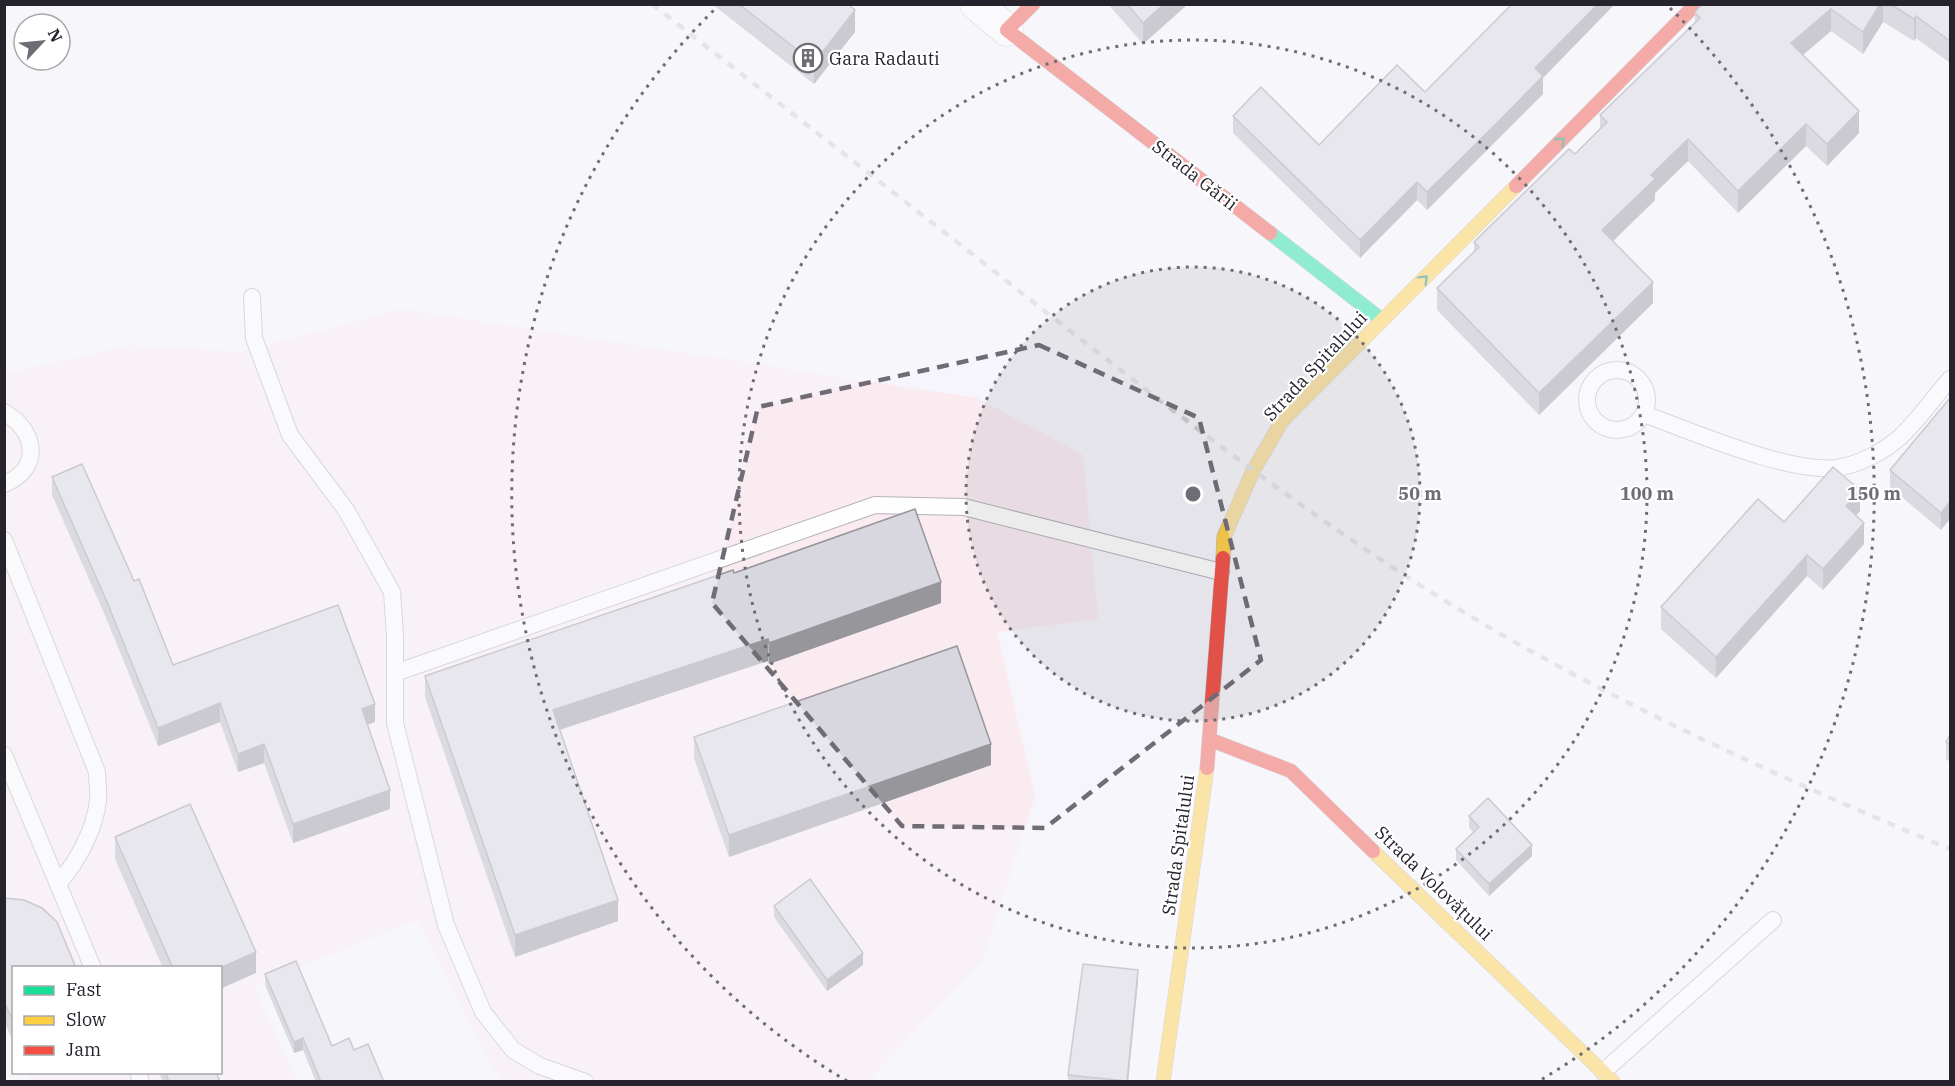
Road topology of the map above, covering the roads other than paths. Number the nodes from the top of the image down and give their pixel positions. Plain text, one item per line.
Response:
1 (976, 4) edge
2 (1033, 4) edge
3 (1696, 4) edge
4 (1007, 30) junction
5 (252, 297) dead end
6 (1382, 320) junction
7 (1950, 379) edge
8 (4, 412) edge
9 (1644, 414) dead end
10 (4, 484) edge
11 (4, 540) edge
12 (1221, 572) junction
13 (395, 673) junction
14 (1211, 740) junction
15 (4, 755) edge
16 (58, 884) junction
17 (1773, 920) dead end
18 (92, 966) edge
19 (1608, 1077) edge
20 (585, 1082) edge
21 (1163, 1082) edge

1 - 4 street, Strada Gării
2 - 4 main road
6 -> 3 main road, Strada Spitalului
4 - 6 main road, Strada Gării
5 - 13 lane
6 - 12 main road, Strada Spitalului
7 - 9 lane
8 - 10 lane
11 - 16 lane
12 - 13 lane
12 - 14 main road, Strada Spitalului
13 - 20 lane
14 - 19 main road, Strada Volovățului
14 - 21 main road, Strada Spitalului
15 - 16 lane
16 - 18 lane
17 - 19 lane

